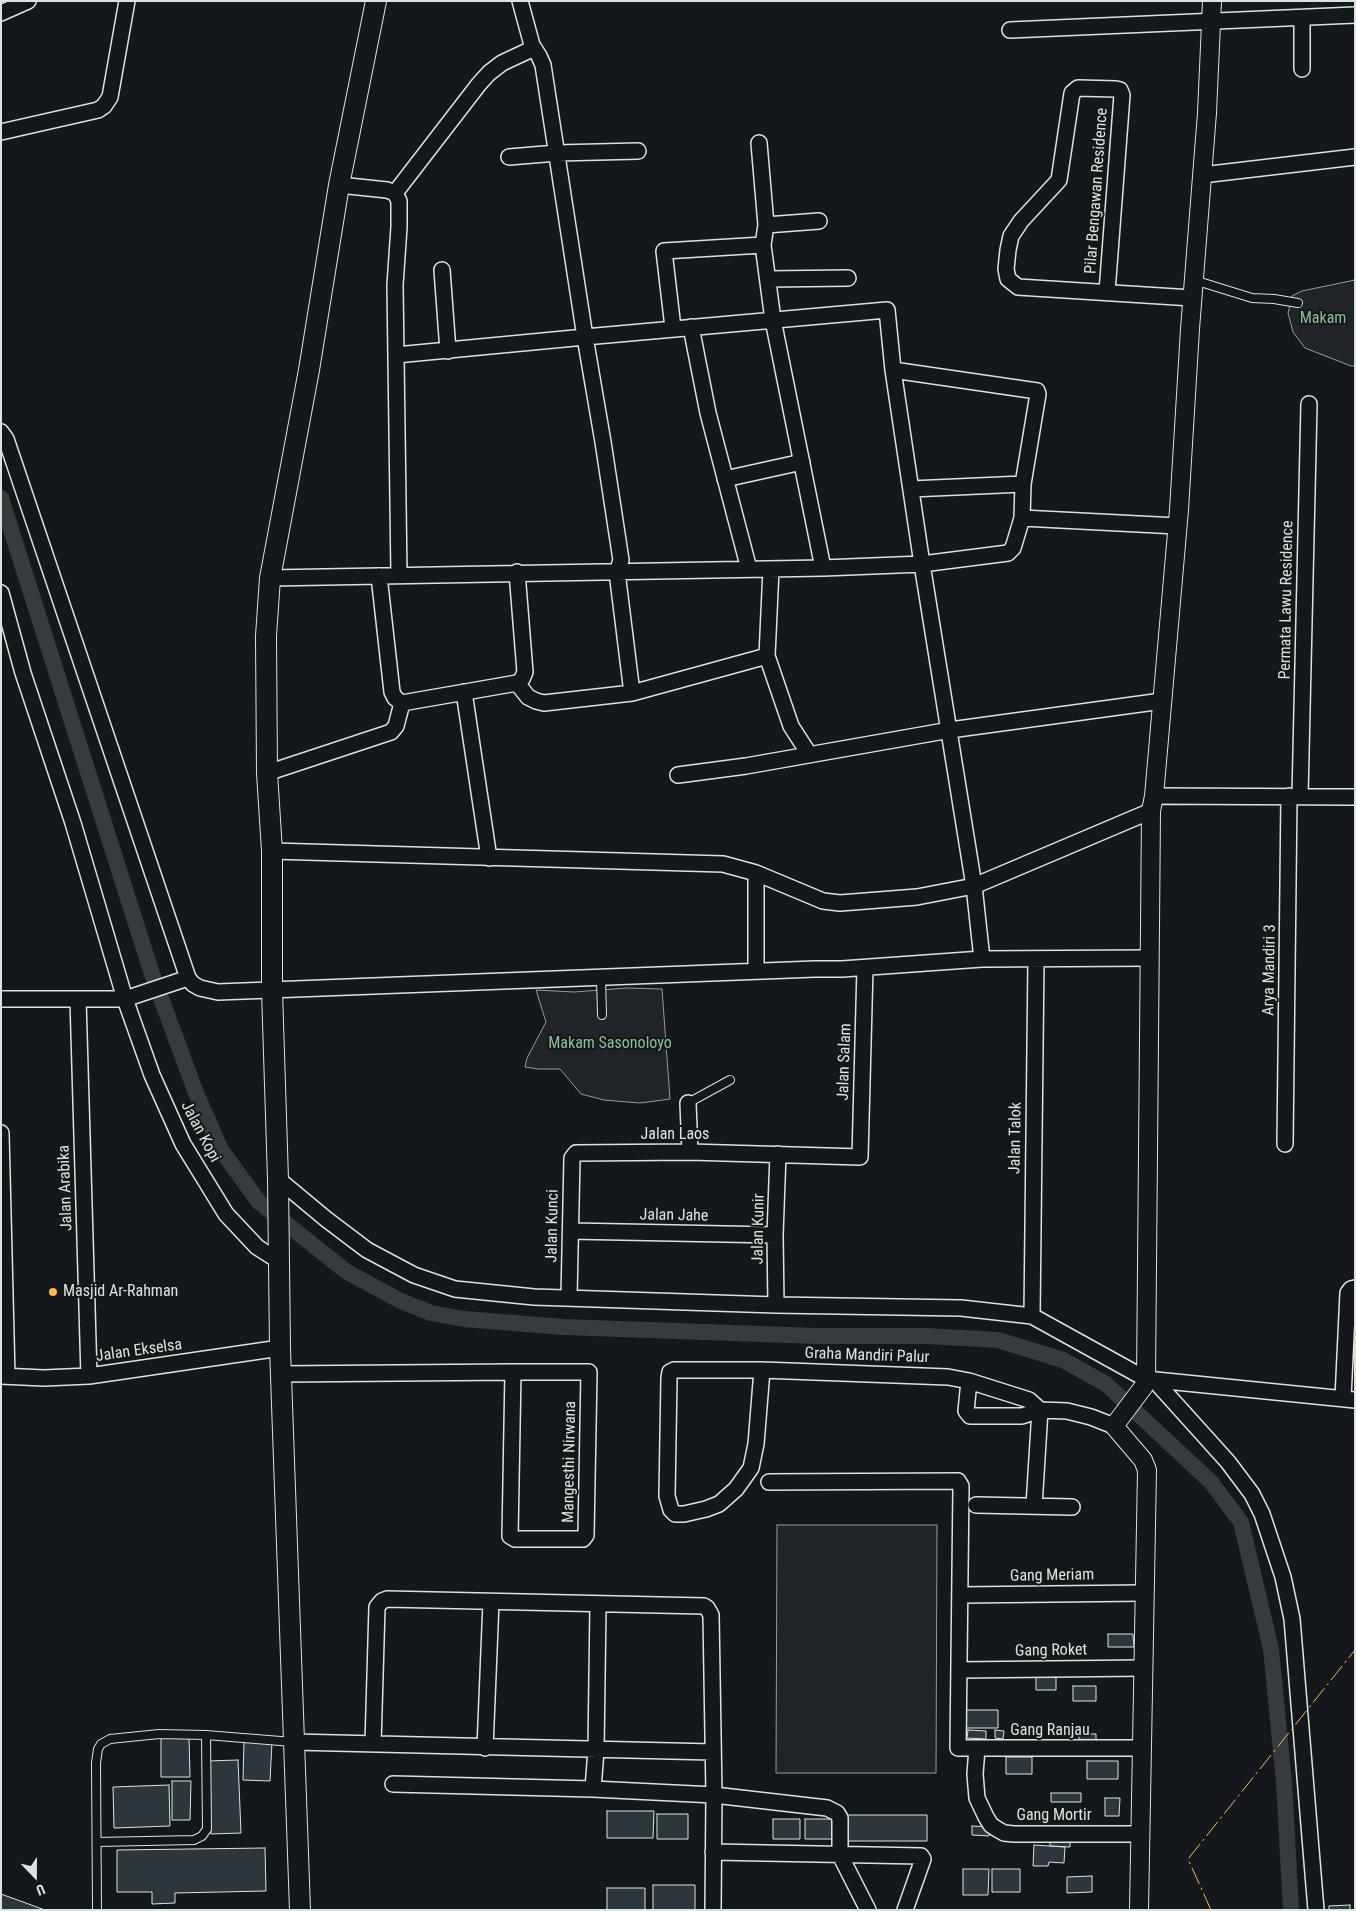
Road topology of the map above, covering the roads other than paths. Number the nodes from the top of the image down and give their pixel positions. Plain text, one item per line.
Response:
1 (28, 1) edge
2 (127, 1) edge
3 (376, 1) edge
4 (1212, 1) edge
5 (520, 5) edge
6 (1, 12) edge
7 (1355, 15) edge
8 (1302, 18) junction
9 (1211, 23) junction
10 (1010, 30) dead end
11 (532, 44) junction
12 (1302, 69) dead end
13 (1, 132) edge
14 (759, 143) dead end
15 (638, 152) dead end
16 (557, 153) junction
17 (509, 157) dead end
18 (1355, 157) edge
19 (1202, 175) junction
20 (339, 185) junction
21 (395, 193) junction
22 (819, 221) dead end
23 (766, 225) junction
24 (763, 245) junction
25 (442, 270) dead end
26 (848, 278) dead end
27 (768, 279) junction
28 (1194, 280) junction
29 (1107, 292) junction
30 (1192, 298) junction
31 (1298, 303) dead end
32 (773, 320) junction
33 (691, 327) junction
34 (673, 328) junction
35 (585, 337) junction
36 (448, 351) junction
37 (396, 355) junction
38 (893, 370) junction
39 (1309, 404) dead end
40 (1, 432) edge
41 (802, 462) junction
42 (725, 479) junction
43 (1024, 484) junction
44 (911, 489) junction
45 (1022, 518) junction
46 (1177, 526) junction
47 (922, 564) junction
48 (823, 568) junction
49 (749, 569) junction
50 (771, 569) junction
51 (517, 572) junction
52 (617, 572) junction
53 (399, 575) junction
54 (379, 576) junction
55 (270, 578) junction
56 (1, 593) edge
57 (767, 656) junction
58 (517, 683) junction
59 (464, 692) junction
60 (632, 693) junction
61 (1162, 701) junction
62 (402, 703) junction
63 (950, 730) junction
64 (809, 754) junction
65 (268, 773) junction
66 (678, 775) dead end
67 (1295, 796) junction
68 (1355, 797) edge
69 (1153, 804) junction
70 (272, 851) junction
71 (489, 858) junction
72 (756, 873) junction
73 (974, 886) junction
74 (1149, 958) junction
75 (982, 959) junction
76 (1036, 959) junction
77 (865, 968) junction
78 (756, 972) junction
79 (601, 978) junction
80 (185, 979) junction
81 (272, 991) junction
82 (130, 998) junction
83 (1, 999) edge
84 (78, 999) junction
85 (602, 1015) dead end
86 (730, 1080) dead end
87 (688, 1103) joint
88 (1, 1134) edge
89 (1285, 1144) dead end
90 (690, 1152) junction
91 (778, 1154) junction
92 (573, 1156) joint
93 (860, 1157) joint
94 (278, 1185) junction
95 (571, 1231) junction
96 (775, 1235) junction
97 (278, 1256) junction
98 (1355, 1288) edge
99 (569, 1297) junction
100 (776, 1305) junction
101 (1032, 1316) junction
102 (280, 1348) junction
103 (762, 1370) junction
104 (513, 1372) junction
105 (280, 1374) junction
106 (4, 1376) edge
107 (89, 1376) junction
108 (969, 1381) junction
109 (1148, 1382) junction
110 (1349, 1399) edge
111 (1040, 1410) junction
112 (1116, 1422) junction
113 (769, 1482) dead end
114 (976, 1505) dead end
115 (1034, 1506) junction
116 (1072, 1507) dead end
117 (1143, 1593) junction
118 (961, 1595) junction
119 (491, 1602) junction
120 (598, 1605) junction
121 (1143, 1668) junction
122 (959, 1670) junction
123 (206, 1735) junction
124 (294, 1742) junction
125 (373, 1744) junction
126 (485, 1748) junction
127 (977, 1748) junction
128 (1142, 1748) junction
129 (596, 1750) junction
130 (713, 1752) junction
131 (394, 1784) dead end
132 (593, 1789) junction
133 (714, 1795) junction
134 (1140, 1834) junction
135 (97, 1842) junction
136 (713, 1852) junction
137 (840, 1855) junction
138 (97, 1910) edge
139 (300, 1910) edge
140 (713, 1910) edge
141 (868, 1910) edge
142 (905, 1910) edge
143 (1139, 1910) edge
144 (1316, 1910) edge

1 - 6 street
2 - 13 street
3 - 20 main road
4 - 9 street
5 - 11 street
7 - 8 street
8 - 9 street
8 - 12 street
9 - 10 street
9 - 19 street
11 - 16 street
11 - 21 street
14 - 23 street
15 - 16 street
16 - 17 street
16 - 35 street
18 - 19 street
19 - 28 street
20 - 21 street
20 - 55 main road
21 - 37 street
22 - 23 street
23 - 24 street
24 - 27 street
24 - 34 street
25 - 36 street
26 - 27 street
27 - 32 street
28 - 30 street
28 - 31 lane
29 - 29 street, Pilar Bengawan Residence
29 - 30 street, Pilar Bengawan Residence
30 - 46 street
32 - 33 street
32 - 38 street
32 - 41 street
33 - 34 street
33 - 42 street
34 - 35 street
35 - 36 street
35 - 52 street
36 - 37 street
37 - 53 street
38 - 43 street
38 - 44 street
39 - 67 street, Permata Lawu Residence
40 - 80 street
41 - 42 street
41 - 48 street
42 - 49 street
43 - 44 street
43 - 45 street
44 - 47 street
45 - 46 street
45 - 47 street
46 - 61 street
47 - 48 street
47 - 63 street
48 - 50 street
49 - 50 street
49 - 52 street
50 - 57 street
51 - 52 street
51 - 53 street
51 - 58 street
52 - 60 street
53 - 54 street
54 - 55 street
54 - 62 street
55 - 65 main road
56 - 82 street, Jalan Kopi
57 - 60 street
57 - 64 street
58 - 59 street
58 - 60 street
59 - 62 street
59 - 71 street
61 - 63 street
61 - 69 street
62 - 65 street
63 - 64 street
63 - 73 street
64 - 66 street
65 - 70 main road
67 - 68 street
67 - 69 street
67 - 89 street, Arya Mandiri 3
69 - 73 street
69 - 74 street
70 - 71 street
70 - 81 main road
71 - 72 street
72 - 73 street
72 - 78 street
73 - 75 street
74 - 76 street
74 - 109 street
75 - 76 street
75 - 77 street
76 - 101 street, Jalan Talok
77 - 78 street
77 - 93 street, Jalan Salam
78 - 79 street
79 - 81 street
79 - 85 lane
80 - 81 street
80 - 82 street
81 - 94 main road
82 - 84 street
82 - 97 street, Jalan Kopi
83 - 84 street
84 - 107 street, Jalan Arabika
86 - 87 lane
87 - 90 street
88 - 106 street
90 - 91 street, Jalan Laos
90 - 92 street, Jalan Laos
91 - 93 street, Jalan Laos
91 - 96 street, Jalan Kunir
92 - 95 street, Jalan Kunci
94 - 97 main road
94 - 99 street
95 - 96 street, Jalan Jahe
95 - 99 street, Jalan Kunci
96 - 100 street, Jalan Kunir
97 - 102 main road
98 - 110 street
99 - 100 street
100 - 101 street
101 - 109 street
102 - 105 main road
102 - 107 street, Jalan Ekselsa
103 - 103 street, Graha Mandiri Palur
103 - 108 street, Graha Mandiri Palur
104 - 104 street, Mangesthi Nirwana
104 - 105 street, Mangesthi Nirwana
105 - 124 main road
106 - 107 street, Jalan Ekselsa
108 - 111 street, Graha Mandiri Palur
108 - 111 street, Graha Mandiri Palur
109 - 110 street
109 - 112 street
109 - 144 street
111 - 112 street, Graha Mandiri Palur
111 - 115 street
112 - 117 street
113 - 118 street
114 - 115 street
115 - 116 street
117 - 118 street, Gang Meriam
117 - 121 street
118 - 122 street
119 - 120 street
119 - 125 street
119 - 126 street
120 - 129 street
120 - 130 street
121 - 122 street, Gang Roket
121 - 128 street
122 - 127 street, Gang Ranjau
123 - 124 lane
123 - 135 lane
123 - 135 lane
124 - 125 street
124 - 139 main road
125 - 126 street
126 - 129 street
127 - 128 street, Gang Ranjau
127 - 134 street, Gang Mortir
128 - 134 street
129 - 130 street
129 - 132 street
130 - 133 street
131 - 132 street
132 - 133 street
133 - 136 street
133 - 137 street
134 - 143 street
135 - 138 lane
136 - 137 street
136 - 140 street
137 - 141 street
137 - 142 street

